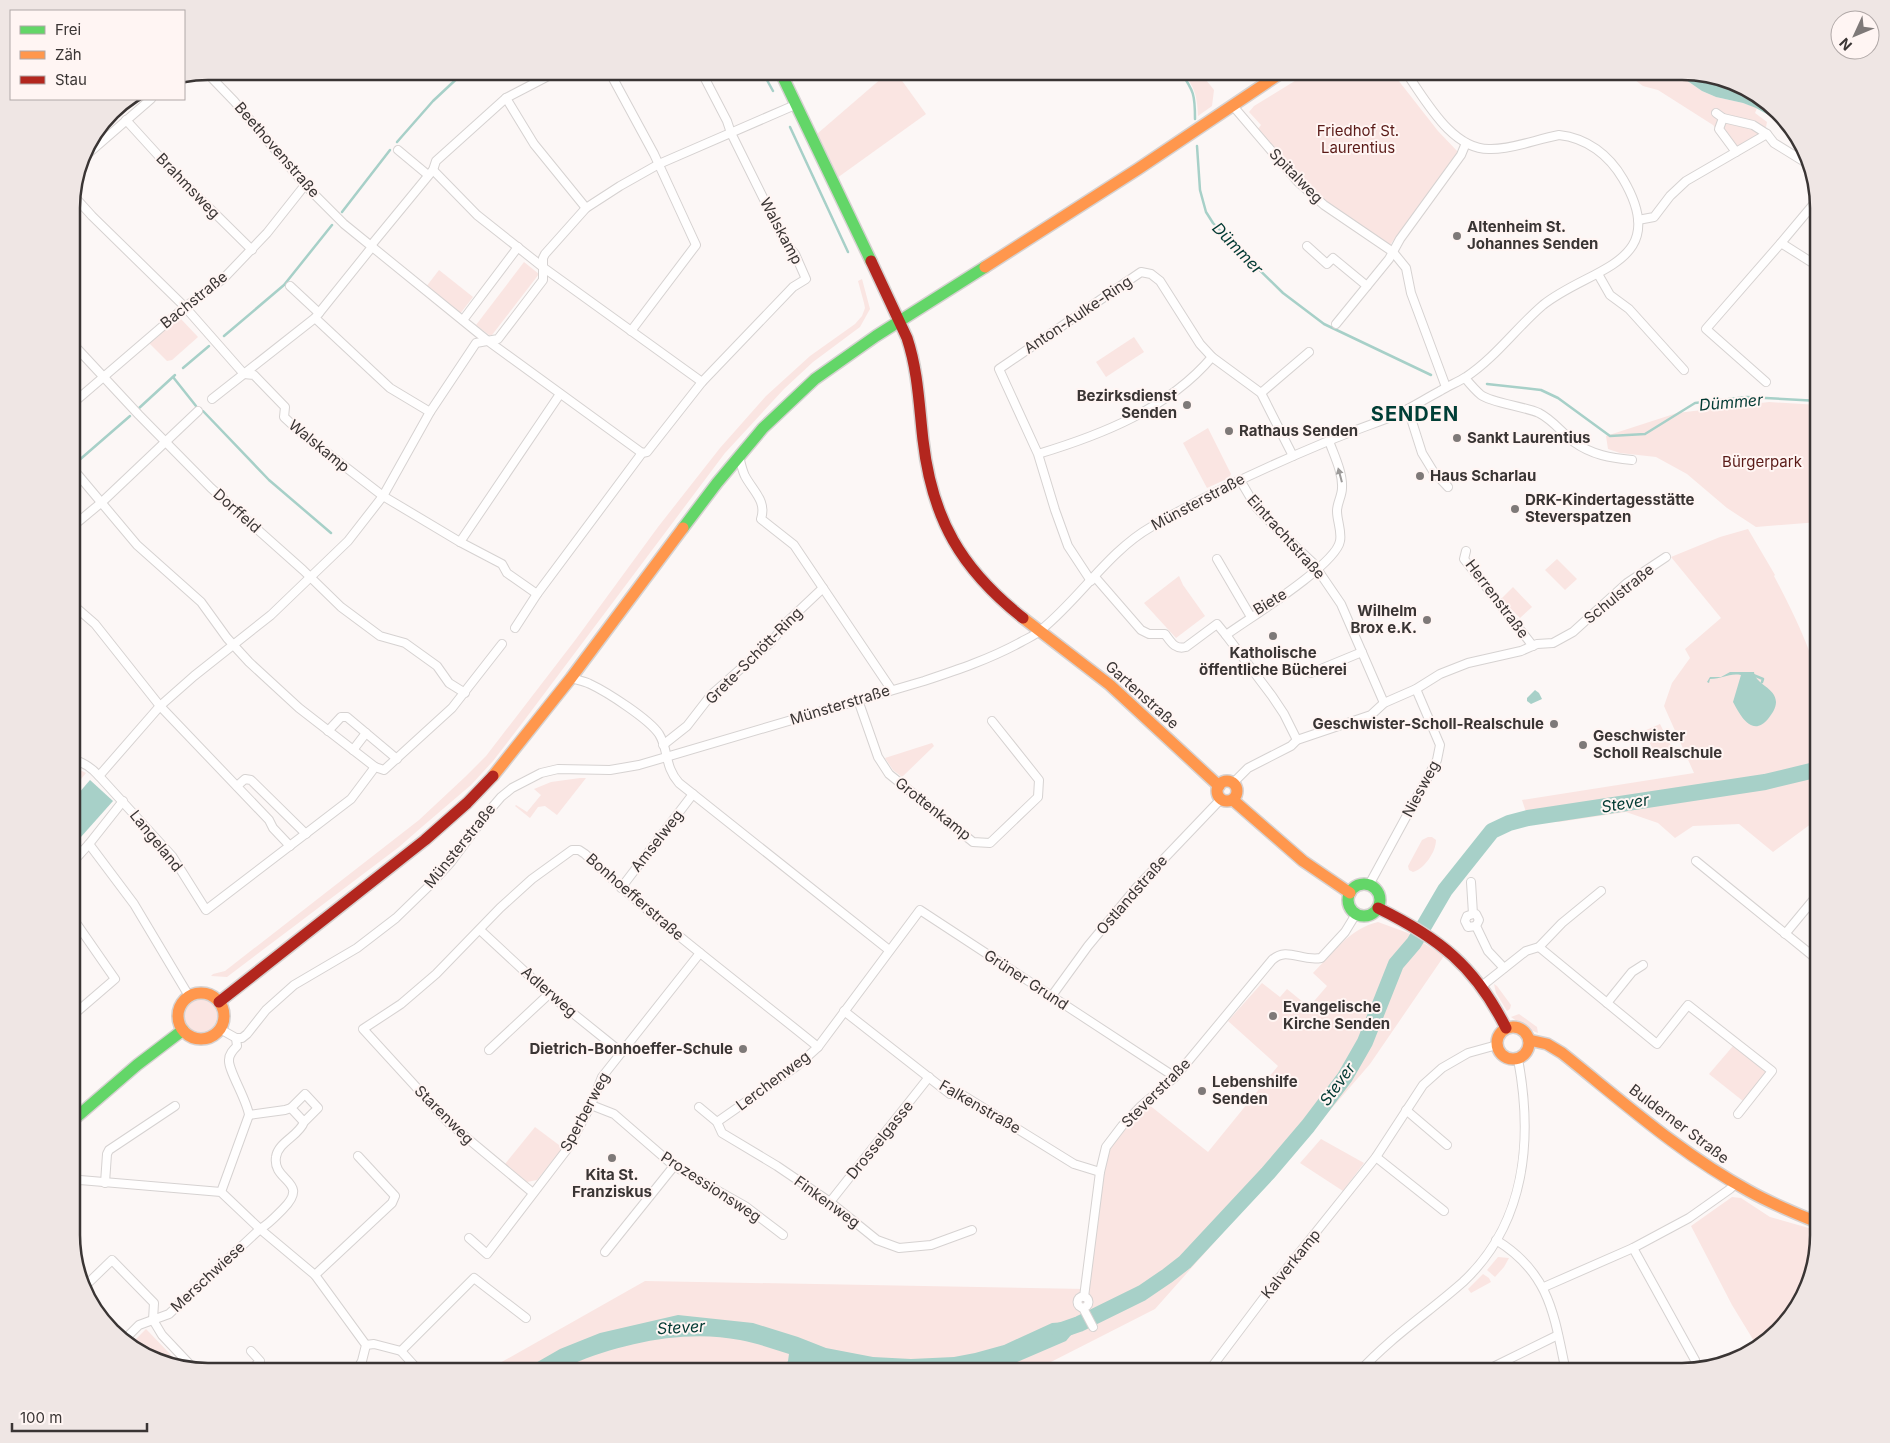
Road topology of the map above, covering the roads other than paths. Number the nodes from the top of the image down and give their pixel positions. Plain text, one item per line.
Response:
1 (214, 80) edge
2 (541, 80) edge
3 (614, 80) edge
4 (706, 80) edge
5 (784, 80) edge
6 (1271, 80) edge
7 (1412, 80) edge
8 (506, 98) junction
9 (150, 100) edge
10 (795, 105) junction
11 (1233, 106) junction
12 (126, 120) junction
13 (731, 132) junction
14 (1767, 134) junction
15 (1466, 143) junction
16 (96, 147) edge
17 (398, 150) dead end
18 (1736, 152) junction
19 (1800, 159) edge
20 (659, 164) junction
21 (430, 173) junction
22 (305, 185) junction
23 (80, 203) edge
24 (586, 208) junction
25 (1810, 208) edge
26 (1638, 220) junction
27 (1781, 243) junction
28 (1306, 246) dead end
29 (372, 247) junction
30 (518, 247) junction
31 (252, 250) junction
32 (1393, 252) junction
33 (1810, 261) edge
34 (544, 268) junction
35 (1598, 274) junction
36 (290, 286) dead end
37 (1367, 286) junction
38 (184, 306) junction
39 (317, 316) junction
40 (463, 320) junction
41 (900, 320) junction
42 (1336, 324) dead end
43 (631, 331) junction
44 (488, 341) junction
45 (80, 352) edge
46 (1309, 352) dead end
47 (1212, 356) junction
48 (1684, 370) dead end
49 (244, 374) junction
50 (104, 377) junction
51 (1465, 378) junction
52 (702, 382) junction
53 (1766, 382) dead end
54 (1446, 387) junction
55 (1261, 393) junction
56 (560, 394) junction
57 (80, 397) edge
58 (212, 399) dead end
59 (1408, 409) junction
60 (198, 411) dead end
61 (430, 412) junction
62 (1329, 441) junction
63 (165, 443) junction
64 (642, 453) junction
65 (1038, 454) junction
66 (1293, 456) junction
67 (739, 457) junction
68 (1632, 460) dead end
69 (80, 477) edge
70 (1240, 480) junction
71 (1448, 486) dead end
72 (383, 496) junction
73 (102, 502) junction
74 (80, 520) edge
75 (460, 542) junction
76 (1466, 551) dead end
77 (1666, 557) dead end
78 (1217, 559) dead end
79 (1317, 569) junction
80 (310, 578) junction
81 (1093, 579) junction
82 (824, 588) junction
83 (537, 594) junction
84 (80, 611) edge
85 (1251, 617) junction
86 (514, 628) dead end
87 (1040, 632) junction
88 (1226, 635) junction
89 (502, 644) dead end
90 (1535, 644) junction
91 (234, 646) junction
92 (1362, 652) junction
93 (1311, 673) dead end
94 (571, 678) junction
95 (1416, 689) junction
96 (891, 690) junction
97 (465, 693) junction
98 (858, 700) junction
99 (1384, 703) junction
100 (160, 706) junction
101 (992, 721) dead end
102 (328, 731) junction
103 (366, 733) junction
104 (1297, 740) junction
105 (663, 745) junction
106 (353, 750) junction
107 (666, 757) junction
108 (397, 759) junction
109 (80, 761) edge
110 (375, 767) junction
111 (99, 776) junction
112 (1233, 783) junction
113 (238, 786) junction
114 (1219, 786) junction
115 (693, 794) junction
116 (1221, 799) junction
117 (1233, 800) junction
118 (123, 801) junction
119 (280, 808) junction
120 (269, 820) junction
121 (306, 834) junction
122 (89, 844) junction
123 (290, 846) junction
124 (80, 854) edge
125 (1696, 861) dead end
126 (1471, 882) dead end
127 (1369, 885) junction
128 (621, 888) junction
129 (1601, 891) dead end
130 (1350, 893) junction
131 (1810, 904) edge
132 (1378, 908) junction
133 (1356, 914) junction
134 (80, 929) edge
135 (480, 930) junction
136 (1785, 934) junction
137 (1538, 947) junction
138 (890, 950) junction
139 (700, 953) junction
140 (1810, 954) edge
141 (1643, 965) dead end
142 (1504, 968) junction
143 (1483, 985) junction
144 (549, 994) junction
145 (189, 996) junction
146 (1051, 997) junction
147 (219, 1002) junction
148 (1606, 1003) junction
149 (80, 1009) edge
150 (844, 1011) junction
151 (1506, 1028) junction
152 (220, 1029) junction
153 (363, 1029) joint
154 (183, 1030) junction
155 (236, 1038) junction
156 (1529, 1040) junction
157 (1496, 1045) junction
158 (818, 1047) junction
159 (490, 1050) dead end
160 (621, 1052) junction
161 (1518, 1059) junction
162 (929, 1077) junction
163 (1175, 1077) junction
164 (591, 1105) junction
165 (175, 1106) dead end
166 (699, 1107) dead end
167 (291, 1108) junction
168 (1406, 1110) junction
169 (80, 1114) edge
170 (1738, 1114) dead end
171 (249, 1115) junction
172 (304, 1122) junction
173 (717, 1122) junction
174 (1447, 1145) dead end
175 (358, 1156) dead end
176 (1376, 1157) junction
177 (674, 1166) junction
178 (1100, 1172) junction
179 (80, 1180) edge
180 (105, 1183) junction
181 (1735, 1184) junction
182 (221, 1192) junction
183 (533, 1193) junction
184 (830, 1202) junction
185 (1444, 1211) dead end
186 (1810, 1220) edge
187 (260, 1229) junction
188 (972, 1230) dead end
189 (783, 1235) dead end
190 (469, 1238) dead end
191 (1496, 1240) junction
192 (1633, 1248) junction
193 (605, 1252) dead end
194 (315, 1275) junction
195 (89, 1283) edge
196 (1544, 1287) junction
197 (526, 1318) dead end
198 (153, 1320) junction
199 (1093, 1327) dead end
200 (129, 1335) edge
201 (1558, 1335) junction
202 (366, 1345) junction
203 (251, 1351) dead end
204 (401, 1351) junction
205 (187, 1361) edge
206 (1696, 1362) edge
207 (258, 1363) edge
208 (361, 1363) edge
209 (412, 1363) edge
210 (1215, 1363) edge
211 (1367, 1363) edge
212 (1501, 1363) edge
213 (1564, 1363) edge

1 - 22 street, Beethovenstraße
2 - 8 street
3 - 20 street
4 - 13 street, Walskamp
5 - 10 main road, Gartenstraße
6 - 11 main road
7 - 15 street
8 - 21 street
8 - 24 street
9 - 12 street
10 - 13 street
10 - 41 main road, Gartenstraße
11 - 32 street, Spitalweg
11 - 41 main road
12 - 16 street
12 - 31 street, Brahmsweg
13 - 20 street
13 - 52 street, Walskamp
14 - 18 street
14 - 18 street
14 - 19 street
15 - 26 street
15 - 32 street
17 - 21 street
18 - 26 street
20 - 24 street
20 - 43 street
21 - 29 street
21 - 30 street
22 - 29 street, Beethovenstraße
22 - 31 street, Bachstraße
23 - 38 street, Walskamp
24 - 34 street
25 - 27 street
26 - 35 street, Münsterstraße
27 - 33 street
27 - 53 street
28 - 37 street
29 - 39 street
29 - 40 street
30 - 34 street
30 - 40 street
31 - 38 street, Bachstraße
32 - 37 street
32 - 54 street, Spitalweg
34 - 43 street
34 - 44 street
35 - 48 street
35 - 51 street, Münsterstraße
36 - 39 street
37 - 42 street
38 - 49 street, Walskamp
38 - 50 street, Bachstraße
39 - 49 street
39 - 61 street
40 - 44 street
41 - 67 main road
41 - 87 main road, Gartenstraße
43 - 52 street
44 - 56 street
44 - 61 street
45 - 50 street, Dorffeld
46 - 55 street
47 - 55 street, Anton-Aulke-Ring
47 - 65 street
47 - 65 street, Anton-Aulke-Ring
49 - 58 street
49 - 72 street, Walskamp
50 - 57 street, Bachstraße
50 - 63 street, Dorffeld
51 - 54 street, Münsterstraße
51 - 68 street
52 - 64 street, Walskamp
54 - 59 street, Münsterstraße
55 - 66 street, Anton-Aulke-Ring
56 - 64 street
56 - 75 street
59 - 62 street, Münsterstraße
59 - 71 street
60 - 63 street
61 - 72 street
62 - 66 street, Münsterstraße
79 -> 62 street, Biete
63 - 73 street
63 - 80 street, Dorffeld
64 - 83 street, Walskamp
65 - 81 street, Anton-Aulke-Ring
66 - 70 street, Münsterstraße
67 - 82 street
67 - 94 main road
69 - 73 street
70 - 79 street, Eintrachtstraße
70 - 81 street, Münsterstraße
72 - 75 street, Walskamp
72 - 80 street
73 - 74 street
73 - 91 street
75 - 83 street, Walskamp
76 - 90 street, Herrenstraße
77 - 90 street, Schulstraße
78 - 85 street, Biete
79 - 85 street, Biete
79 - 92 street, Eintrachtstraße
80 - 91 street
80 - 97 street, Dorffeld
81 - 87 street, Münsterstraße
81 - 88 street, Anton-Aulke-Ring
82 - 96 street
82 - 105 street, Grete-Schött-Ring
83 - 86 street, Walskamp
84 - 100 street
85 - 88 street
87 - 96 street, Münsterstraße
87 - 114 main road, Gartenstraße
88 - 104 street
89 - 97 street
90 - 95 street
91 - 100 street
91 - 102 street
92 - 93 street
92 - 99 street, Eintrachtstraße
94 - 105 street
94 - 147 main road
95 - 99 street
95 - 127 street, Niesweg
96 - 98 street, Münsterstraße
97 - 108 street
98 - 101 street, Grottenkamp
98 - 107 street, Münsterstraße
99 - 104 street
100 - 111 street
100 - 113 street
102 - 103 street
102 - 106 street
103 - 106 street
103 - 108 street
104 - 112 street
105 - 107 street
106 - 110 street
107 - 115 street
107 - 155 street, Münsterstraße
108 - 110 street
109 - 111 street, Langeland
110 - 121 street
111 - 118 street, Langeland
112 - 114 main road
112 - 117 main road
113 - 119 street
113 - 120 street
114 - 116 main road
115 - 128 street, Amselweg
115 - 138 street
116 - 117 main road
116 - 146 street, Ostlandstraße
117 - 130 main road
118 - 122 street, Langeland
118 - 123 street, Langeland
119 - 120 street
119 - 121 street
120 - 123 street
121 - 123 street
122 - 124 street, Langeland
122 - 145 street
125 - 136 street
126 - 142 street
127 - 130 main road
127 - 132 main road
128 - 135 street, Bonhoefferstraße
128 - 139 street, Bonhoefferstraße
129 - 137 street
130 - 133 main road
131 - 136 street
132 - 133 main road
132 - 143 main road
133 - 163 street, Steverstraße
134 - 149 street
135 - 144 street, Adlerweg
135 - 153 street, Bonhoefferstraße
136 - 140 street
137 - 142 street
137 - 148 street
138 - 146 street, Grüner Grund
138 - 150 street, Grüner Grund
139 - 158 street, Bonhoefferstraße
139 - 160 street, Sperberweg
141 - 148 street
142 - 143 street
143 - 151 main road
144 - 159 street
144 - 160 street, Adlerweg
145 - 147 main road
145 - 154 main road
146 - 163 street, Grüner Grund
147 - 152 main road
148 - 170 street
150 - 158 street, Lerchenweg
150 - 162 street, Falkenstraße
151 - 156 main road
151 - 157 main road
152 - 154 main road
152 - 155 street
153 - 183 street, Starenweg
154 - 169 main road
155 - 171 street
156 - 161 main road
156 - 181 main road, Bulderner Straße
157 - 161 main road
157 - 168 street, Kalverkamp
158 - 173 street, Lerchenweg
160 - 164 street, Sperberweg
161 - 191 street
162 - 178 street, Falkenstraße
162 - 184 street, Drosselgasse
163 - 178 street, Steverstraße
164 - 177 street, Prozessionsweg
164 - 183 street, Sperberweg
165 - 180 street
166 - 173 street, Finkenweg
167 - 171 street
167 - 172 street
167 - 172 street, Merschwiese
168 - 174 street
168 - 176 street, Kalverkamp
171 - 182 street
172 - 187 street, Merschwiese
173 - 184 street, Finkenweg
175 - 194 street
176 - 185 street
176 - 210 street, Kalverkamp
177 - 189 street, Prozessionsweg
177 - 193 street
178 - 199 street, Steverstraße
179 - 180 street
180 - 182 street
181 - 186 main road, Bulderner Straße
181 - 192 street
182 - 187 street
183 - 190 street, Sperberweg
184 - 188 street, Finkenweg
187 - 194 street
187 - 198 street, Merschwiese
191 - 196 street
191 - 211 street
192 - 196 street
192 - 206 street
194 - 202 street
195 - 198 street, Merschwiese
196 - 201 street
197 - 204 street
198 - 200 street, Merschwiese
198 - 205 street, Merschwiese
201 - 212 street
201 - 213 street
202 - 204 street
202 - 208 street
203 - 207 street
204 - 209 street

